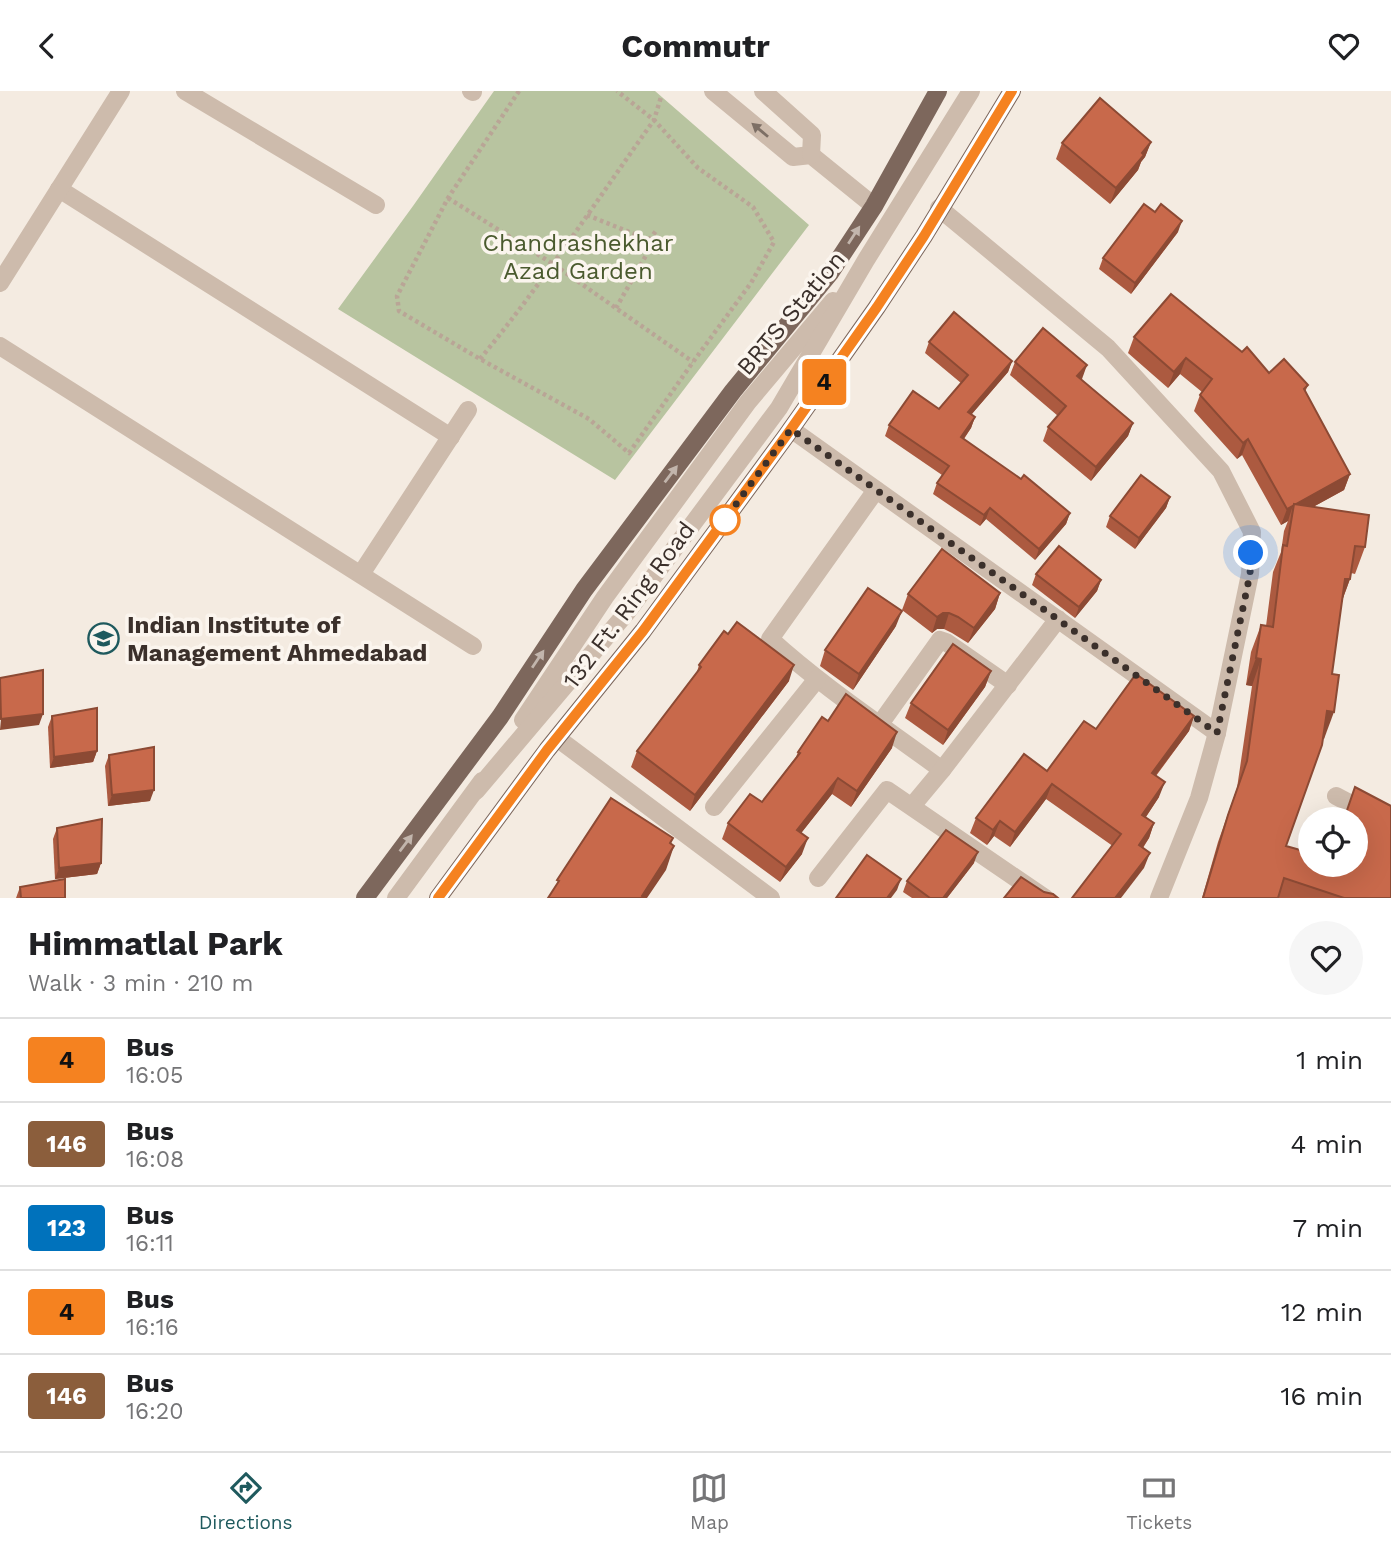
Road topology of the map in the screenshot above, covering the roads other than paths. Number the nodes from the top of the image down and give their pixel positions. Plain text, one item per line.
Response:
1 (121, 91) edge
2 (185, 91) edge
3 (713, 91) edge
4 (763, 91) edge
5 (938, 91) edge
6 (971, 91) edge
7 (1012, 91) edge
8 (811, 155) junction
9 (60, 189) junction
10 (376, 205) dead end
11 (874, 206) junction
12 (939, 208) junction
13 (866, 260) junction
14 (0, 283) edge
15 (0, 346) edge
16 (468, 410) dead end
17 (791, 429) junction
18 (451, 437) junction
19 (876, 490) junction
20 (361, 575) junction
21 (1058, 619) junction
22 (473, 646) dead end
23 (817, 679) junction
24 (1008, 685) junction
25 (880, 724) junction
26 (1217, 733) junction
27 (557, 738) junction
28 (942, 770) junction
29 (476, 791) junction
30 (1336, 796) dead end
31 (912, 806) junction
32 (714, 807) dead end
33 (1391, 825) edge
34 (818, 878) dead end
35 (365, 898) edge
36 (396, 898) edge
37 (438, 898) edge
38 (771, 898) edge
39 (1045, 898) edge
40 (1159, 898) edge

1 - 9 street
2 - 10 street
8 -> 3 street
4 - 8 street
5 - 11 main road, 132 Ft. Ring Road
6 - 13 street
7 - 12 main road, 132 Ft. Ring Road
8 - 11 street
9 - 14 street
9 - 18 street
35 -> 11 main road, 132 Ft. Ring Road
12 - 17 main road, 132 Ft. Ring Road
12 - 26 street
13 - 29 street, BRTS Station
13 - 29 street, BRTS Station
15 - 20 street
16 - 18 street
17 - 19 street
17 - 27 main road, 132 Ft. Ring Road
18 - 20 street
19 - 21 street
19 - 23 street
20 - 22 street
21 - 24 street
21 - 26 street
23 - 25 street
23 - 32 street
24 - 25 street
24 - 28 street
25 - 28 street
26 - 40 street
27 - 37 main road, 132 Ft. Ring Road
27 - 38 street
28 - 31 street
29 - 36 street
30 - 33 street
31 - 34 street
31 - 39 street

